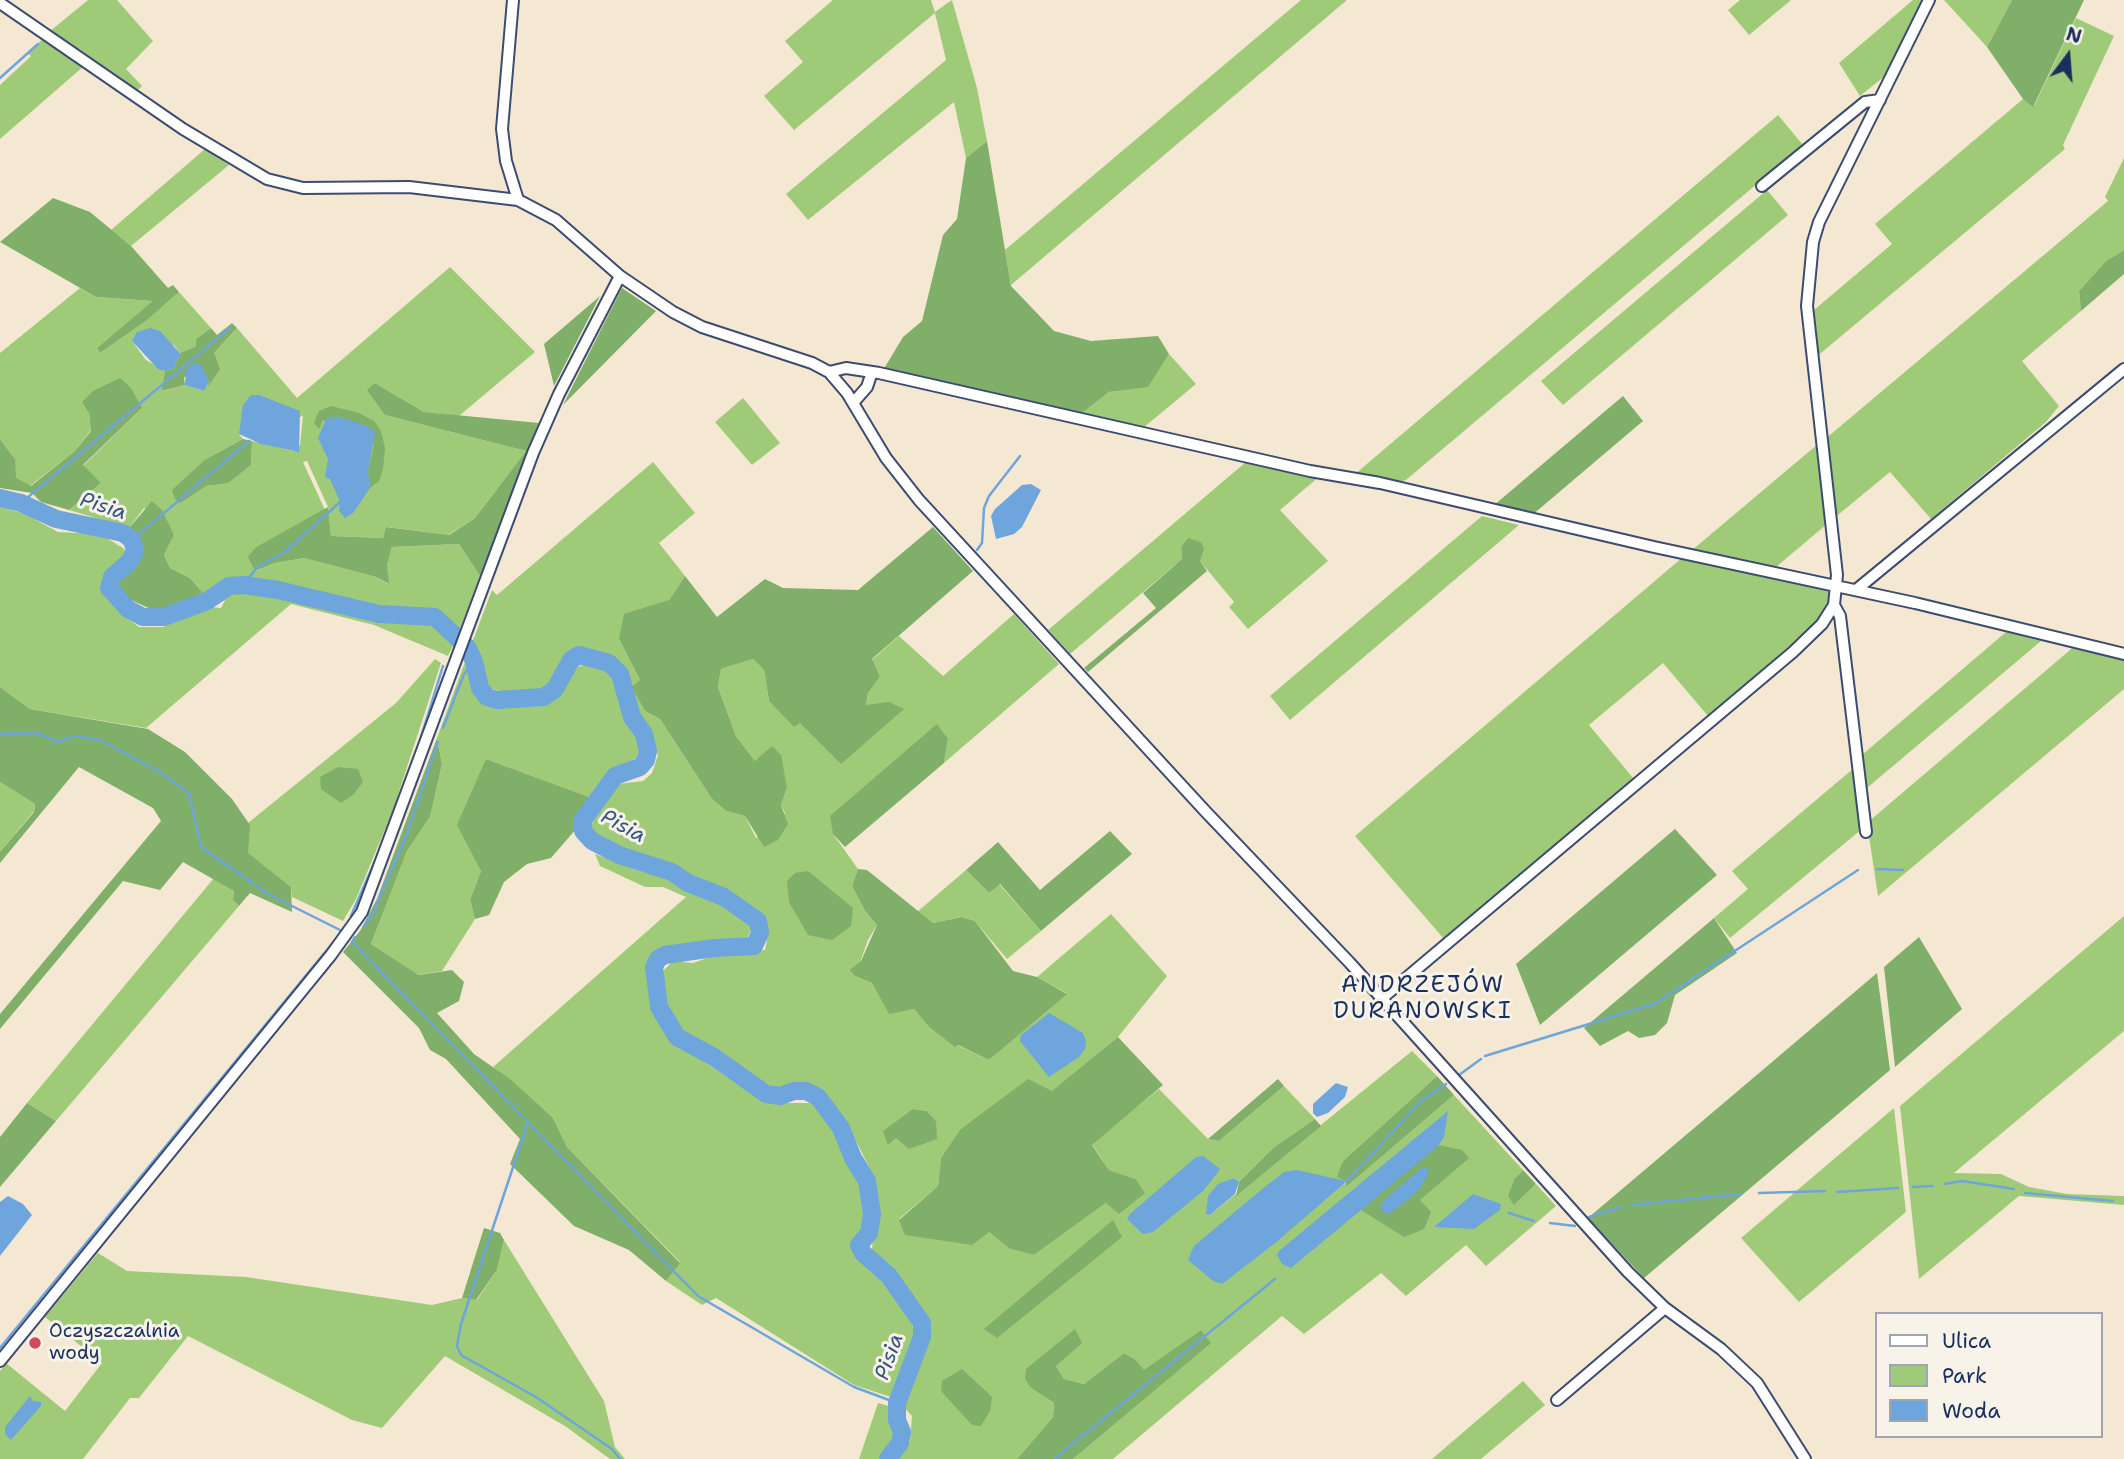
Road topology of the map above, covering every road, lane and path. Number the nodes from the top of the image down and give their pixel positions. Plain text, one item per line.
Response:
1 (1928, 0) edge
2 (515, 1) edge
3 (0, 3) edge
4 (1880, 100) junction
5 (1762, 186) dead end
6 (518, 200) junction
7 (620, 276) junction
8 (2124, 369) edge
9 (829, 372) junction
10 (872, 372) junction
11 (853, 403) junction
12 (1838, 586) junction
13 (1856, 590) junction
14 (1834, 605) junction
15 (2124, 654) edge
16 (1866, 832) dead end
17 (1380, 1000) junction
18 (1665, 1308) junction
19 (0, 1361) edge
20 (1557, 1400) dead end
21 (1805, 1459) edge

1 - 4 street
2 - 6 street
3 - 6 street
4 - 5 street
4 - 12 street
6 - 7 street
7 - 9 street
7 - 19 street
8 - 13 street
9 - 10 street
9 - 11 street
10 - 11 street
10 - 12 street
11 - 17 street
12 - 13 street
12 - 14 street
13 - 15 street
14 - 16 street
14 - 17 street
17 - 18 street
18 - 20 street
18 - 21 street

